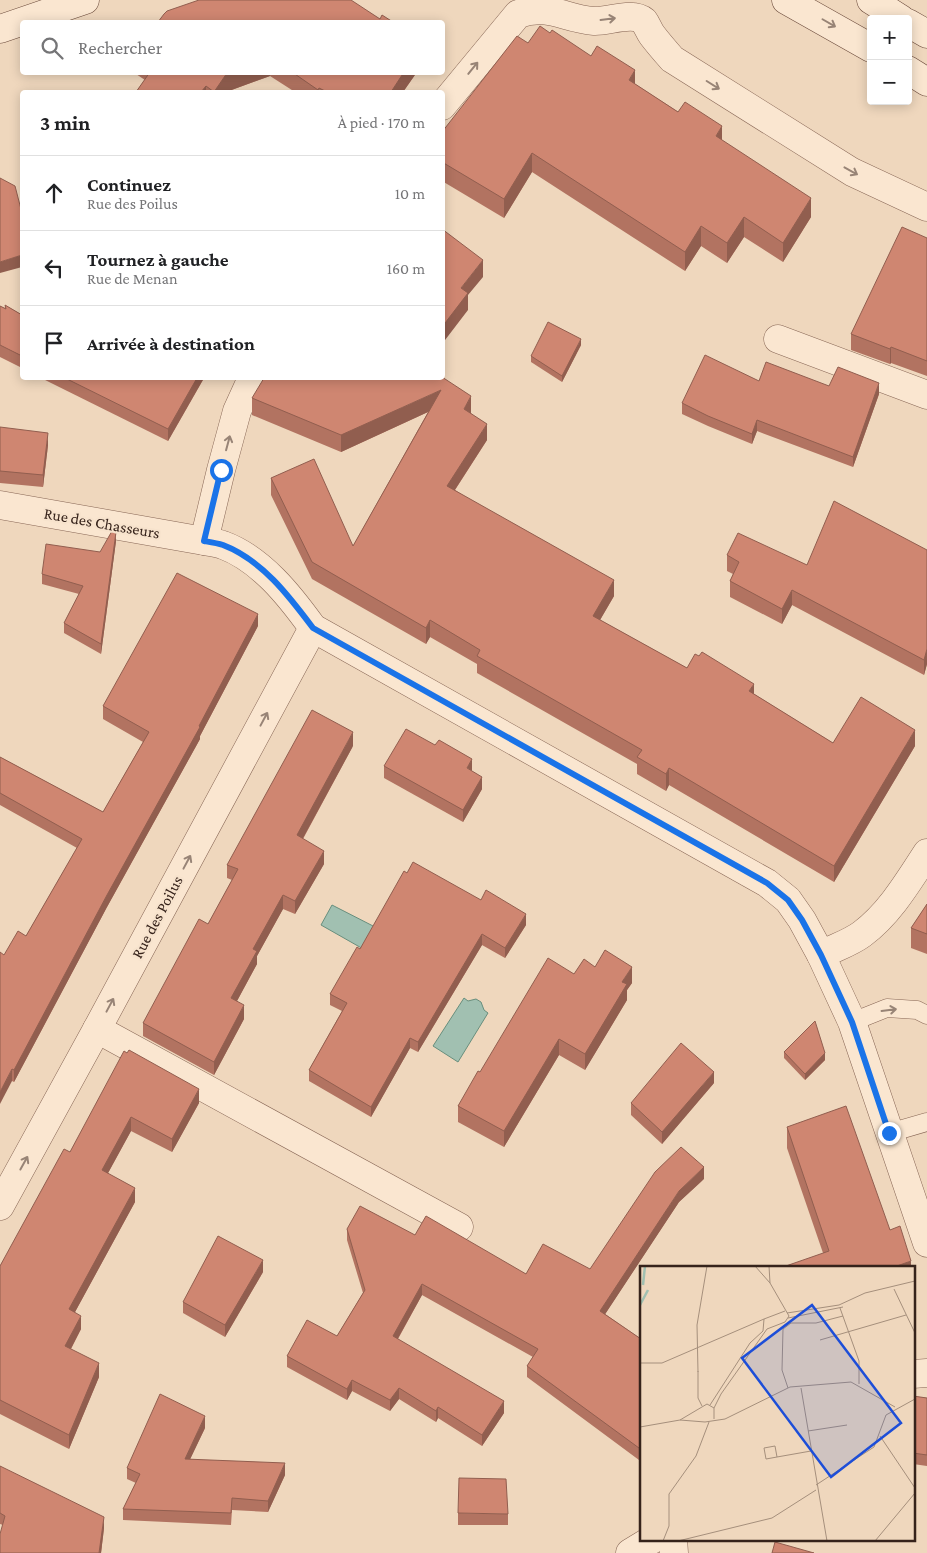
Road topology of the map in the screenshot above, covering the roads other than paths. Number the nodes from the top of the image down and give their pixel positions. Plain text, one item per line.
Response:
1 (86, 0) edge
2 (786, 0) edge
3 (871, 0) edge
4 (895, 15) edge
5 (27, 20) edge
6 (20, 22) edge
7 (912, 25) edge
8 (0, 29) edge
9 (927, 34) edge
10 (867, 46) edge
11 (912, 73) edge
12 (927, 82) edge
13 (445, 102) edge
14 (927, 207) edge
15 (778, 339) dead end
16 (251, 380) edge
17 (927, 395) edge
18 (0, 505) edge
19 (204, 541) junction
20 (313, 628) junction
21 (927, 853) edge
22 (821, 955) junction
23 (927, 1015) edge
24 (852, 1022) junction
25 (97, 1030) junction
26 (927, 1122) edge
27 (889, 1133) junction
28 (0, 1206) edge
29 (459, 1226) dead end
30 (927, 1243) edge
31 (914, 1374) edge
32 (927, 1374) edge
33 (651, 1540) edge
34 (672, 1540) edge
35 (630, 1553) edge
36 (674, 1553) edge

1 - 5 street
2 -> 10 street
3 - 4 street
6 - 8 street
7 - 9 street
11 - 12 street
13 -> 14 street
15 - 17 street
19 -> 16 street
18 - 19 street, Rue des Chasseurs
19 - 20 street, Rue des Chasseurs
20 - 22 street
25 -> 20 street, Rue des Poilus
21 - 22 street
22 - 24 street
24 -> 23 lane
24 - 27 street
28 -> 25 street, Rue des Poilus
25 - 29 street
26 - 27 lane
27 - 30 street
31 - 32 street
33 - 35 street
34 - 36 street

